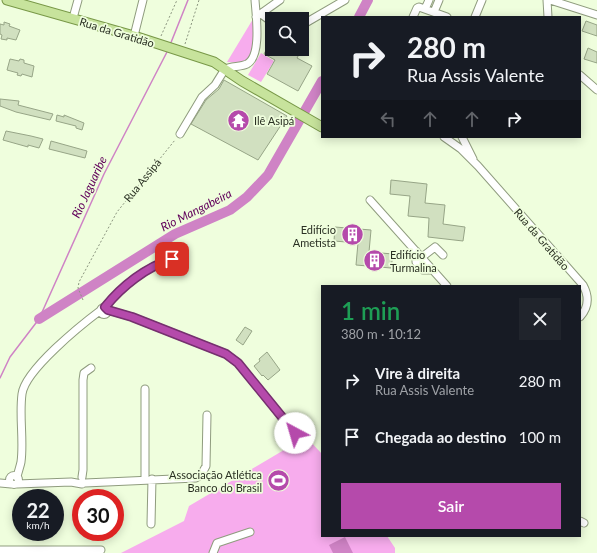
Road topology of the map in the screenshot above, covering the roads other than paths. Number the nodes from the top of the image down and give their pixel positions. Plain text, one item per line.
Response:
1 (10, 0) edge
2 (78, 0) edge
3 (144, 0) edge
4 (255, 0) edge
5 (280, 0) edge
6 (345, 0) edge
7 (429, 0) edge
8 (439, 0) edge
9 (482, 0) edge
10 (549, 0) edge
11 (425, 9) junction
12 (434, 12) junction
13 (597, 15) edge
14 (258, 16) junction
15 (414, 16) edge
16 (444, 16) edge
17 (475, 16) edge
18 (548, 16) edge
19 (72, 18) junction
20 (265, 19) edge
21 (309, 21) edge
22 (134, 36) junction
23 (230, 68) junction
24 (581, 76) edge
25 (597, 90) edge
26 (321, 126) edge
27 (180, 134) road end
28 (445, 138) edge
29 (463, 138) edge
30 (478, 166) junction
31 (370, 200) dead end
32 (416, 251) junction
33 (443, 255) dead end
34 (422, 257) junction
35 (172, 259) dead end
36 (433, 270) junction
37 (446, 285) edge
38 (105, 311) junction
39 (581, 316) edge
40 (91, 368) dead end
41 (145, 389) dead end
42 (206, 415) dead end
43 (295, 433) dead end
44 (148, 479) junction
45 (14, 480) junction
46 (84, 480) junction
47 (0, 482) edge
48 (151, 524) dead end
49 (250, 532) dead end
50 (0, 550) edge
51 (102, 550) dead end
52 (11, 551) edge
53 (212, 553) edge

1 - 19 main road, Rua da Gratidão
2 - 19 street
3 - 22 street
4 - 14 street
5 - 14 street
6 - 21 street
7 - 11 street
8 - 12 street
9 - 17 street
10 - 13 street
10 - 18 street
11 - 12 street
11 - 15 street
12 - 16 street
14 - 20 street
14 - 23 street
19 - 22 main road, Rua da Gratidão
22 - 23 main road, Rua da Gratidão
23 - 26 main road, Rua da Gratidão
23 - 27 street
24 - 25 street
28 - 30 street, Rua da Gratidão
29 - 30 street, Rua da Gratidão
30 - 39 street, Rua da Gratidão
31 - 32 street
32 - 34 street
32 - 36 street
33 - 34 street
34 - 36 street
35 - 38 street
36 - 37 street
38 - 43 street
38 - 45 street
40 - 46 street
41 - 44 street
42 - 44 street
44 - 46 street
44 - 48 street
45 - 46 street
45 - 47 street
49 - 53 street
50 - 52 street
51 - 52 street

